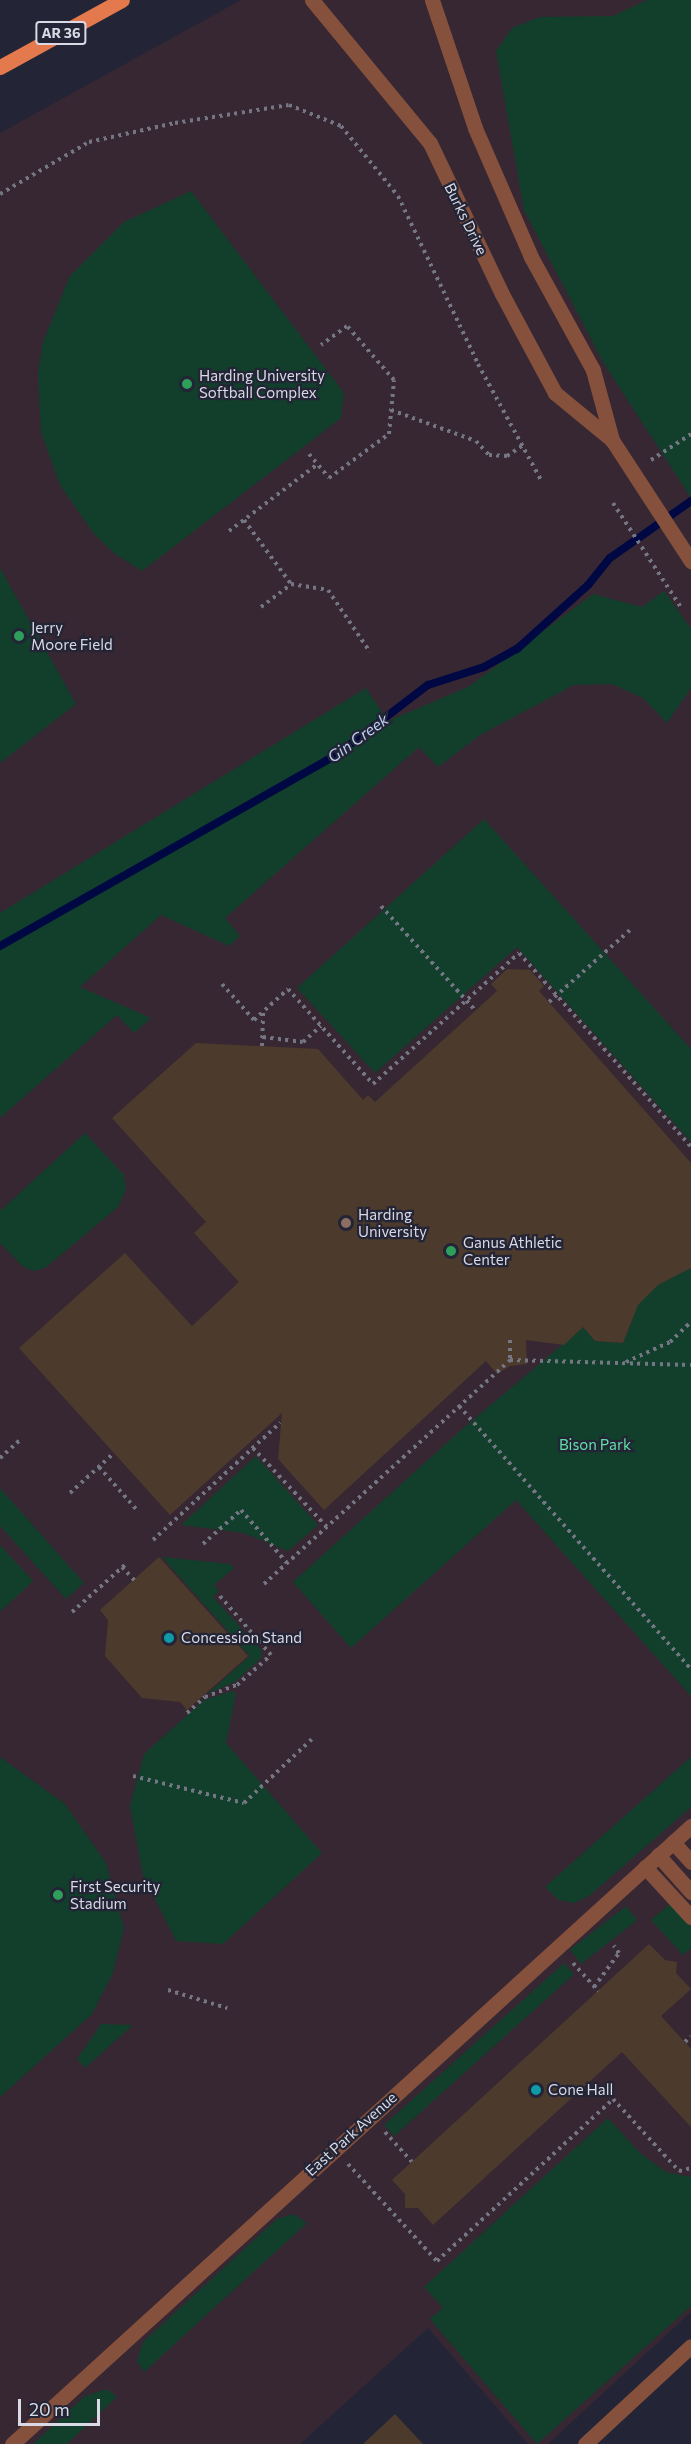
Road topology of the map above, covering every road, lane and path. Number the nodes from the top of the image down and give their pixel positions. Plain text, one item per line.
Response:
1 (122, 0) edge
2 (312, 0) edge
3 (432, 0) edge
4 (0, 67) edge
5 (0, 194) edge
6 (321, 345) dead end
7 (392, 410) junction
8 (691, 434) edge
9 (612, 440) junction
10 (522, 446) junction
11 (309, 454) dead end
12 (318, 465) junction
13 (633, 471) junction
14 (541, 480) dead end
15 (613, 503) dead end
16 (244, 520) junction
17 (229, 531) dead end
18 (691, 561) edge
19 (291, 584) junction
20 (261, 607) dead end
21 (682, 609) dead end
22 (370, 652) dead end
23 (381, 906) dead end
24 (630, 930) dead end
25 (222, 984) dead end
26 (556, 996) junction
27 (466, 1000) junction
28 (549, 1002) dead end
29 (475, 1010) dead end
30 (263, 1012) junction
31 (321, 1026) junction
32 (263, 1037) junction
33 (262, 1046) dead end
34 (691, 1148) edge
35 (691, 1322) edge
36 (510, 1340) dead end
37 (510, 1360) junction
38 (623, 1363) junction
39 (691, 1365) edge
40 (459, 1406) junction
41 (280, 1422) dead end
42 (21, 1439) dead end
43 (253, 1448) junction
44 (114, 1453) dead end
45 (0, 1458) edge
46 (99, 1467) junction
47 (70, 1493) dead end
48 (136, 1509) dead end
49 (327, 1527) junction
50 (153, 1540) dead end
51 (203, 1544) dead end
52 (287, 1563) junction
53 (134, 1580) dead end
54 (264, 1584) dead end
55 (219, 1595) dead end
56 (72, 1612) dead end
57 (691, 1669) edge
58 (187, 1713) dead end
59 (312, 1739) dead end
60 (133, 1776) dead end
61 (691, 1826) edge
62 (673, 1842) junction
63 (658, 1855) junction
64 (691, 1862) edge
65 (645, 1867) junction
66 (691, 1892) edge
67 (691, 1917) edge
68 (614, 1946) dead end
69 (568, 1958) dead end
70 (168, 1990) dead end
71 (227, 2008) dead end
72 (691, 2036) edge
73 (685, 2042) dead end
74 (380, 2127) dead end
75 (344, 2159) dead end
76 (412, 2162) dead end
77 (691, 2168) edge
78 (691, 2346) edge
79 (12, 2444) edge
80 (585, 2444) edge

1 - 4 main road, AR 36
2 - 9 street, Burks Drive
3 - 9 street, Burks Drive
5 - 10 path
6 - 7 path
7 - 10 path
7 - 12 path
8 - 13 path
9 - 13 street, Burks Drive
10 - 14 path
11 - 12 path
12 - 16 path
13 - 18 street, Burks Drive
15 - 21 path
16 - 17 path
16 - 19 path
19 - 20 path
19 - 22 path
23 - 27 path
24 - 26 path
25 - 30 path
26 - 27 path
26 - 28 path
26 - 34 path
27 - 29 path
27 - 31 path
30 - 31 path
30 - 32 path
31 - 32 path
32 - 33 path
35 - 38 path
36 - 37 path
37 - 38 path
37 - 40 path
38 - 39 path
40 - 49 path
40 - 57 path
41 - 43 path
42 - 45 path
43 - 49 path
43 - 50 path
44 - 46 path
46 - 47 path
46 - 48 path
49 - 52 path
51 - 52 path
52 - 54 path
53 - 56 path
55 - 58 path
59 - 60 path
61 - 62 street, East Park Avenue
62 - 63 street, East Park Avenue
62 - 64 street
63 - 65 street, East Park Avenue
63 - 66 street
65 - 67 street
65 - 79 street, East Park Avenue
68 - 69 path
70 - 71 path
72 - 73 path
74 - 76 path
75 - 77 path
78 - 80 street

